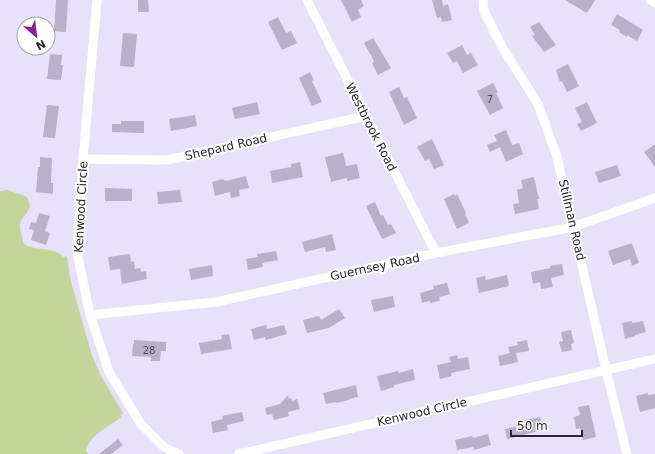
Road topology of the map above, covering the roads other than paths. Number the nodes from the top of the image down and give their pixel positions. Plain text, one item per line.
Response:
1 (97, 0) edge
2 (307, 0) edge
3 (483, 0) edge
4 (650, 0) edge
5 (655, 3) edge
6 (366, 116) junction
7 (83, 159) junction
8 (655, 198) edge
9 (573, 227) junction
10 (436, 253) junction
11 (90, 314) junction
12 (655, 359) edge
13 (606, 370) junction
14 (179, 454) edge
15 (239, 454) edge
16 (628, 454) edge

1 - 7 street, Kenwood Circle
2 - 6 street, Westbrook Road
3 - 9 street, Stillman Road
4 - 5 street
6 - 7 street, Shepard Road
6 - 10 street, Westbrook Road
7 - 11 street, Kenwood Circle
8 - 9 street, Guernsey Road
9 - 10 street, Guernsey Road
9 - 13 street, Stillman Road
10 - 11 street, Guernsey Road
11 - 14 street, Kenwood Circle
12 - 13 street, Kenwood Circle
13 - 15 street, Kenwood Circle
13 - 16 street, Stillman Road

